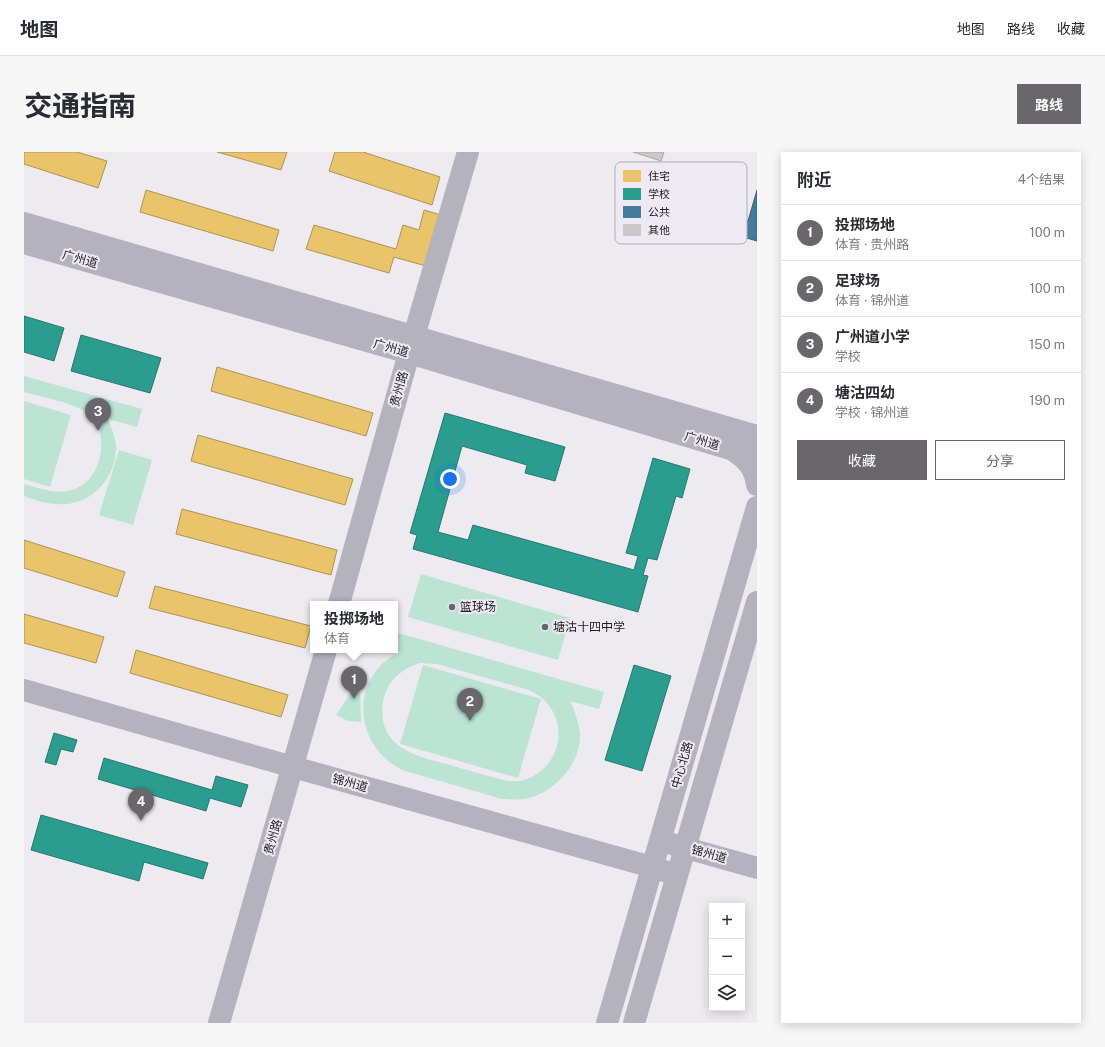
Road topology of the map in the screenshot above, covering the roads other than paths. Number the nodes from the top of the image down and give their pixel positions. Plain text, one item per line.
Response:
1 (468, 152) edge
2 (24, 223) edge
3 (24, 243) edge
4 (412, 344) junction
5 (757, 436) edge
6 (734, 440) junction
7 (757, 443) edge
8 (757, 457) edge
9 (757, 485) edge
10 (757, 502) edge
11 (757, 508) edge
12 (340, 601) edge
13 (757, 602) edge
14 (325, 653) edge
15 (24, 690) edge
16 (293, 768) junction
17 (660, 841) junction
18 (685, 848) junction
19 (652, 867) junction
20 (757, 868) edge
21 (677, 875) junction
22 (219, 1023) edge
23 (607, 1023) edge
24 (634, 1023) edge

1 - 4 street, 贵州路
2 - 4 street, 广州道
3 - 4 street, 广州道
4 - 6 street, 广州道
4 - 12 street, 贵州路
5 - 6 street, 广州道
6 - 7 street
6 - 8 street, 广州道
6 - 9 street
10 - 11 street, 中心北路
11 - 17 street, 中心北路
13 - 18 street
14 - 16 street, 贵州路
15 - 16 street, 锦州道
16 - 19 street, 锦州道
16 - 22 street, 贵州路
17 - 18 street, 锦州道
17 - 19 street, 中心北路
18 - 20 street, 锦州道
18 - 21 street
19 - 21 street, 锦州道
19 - 23 street, 中心北路
21 - 24 street

